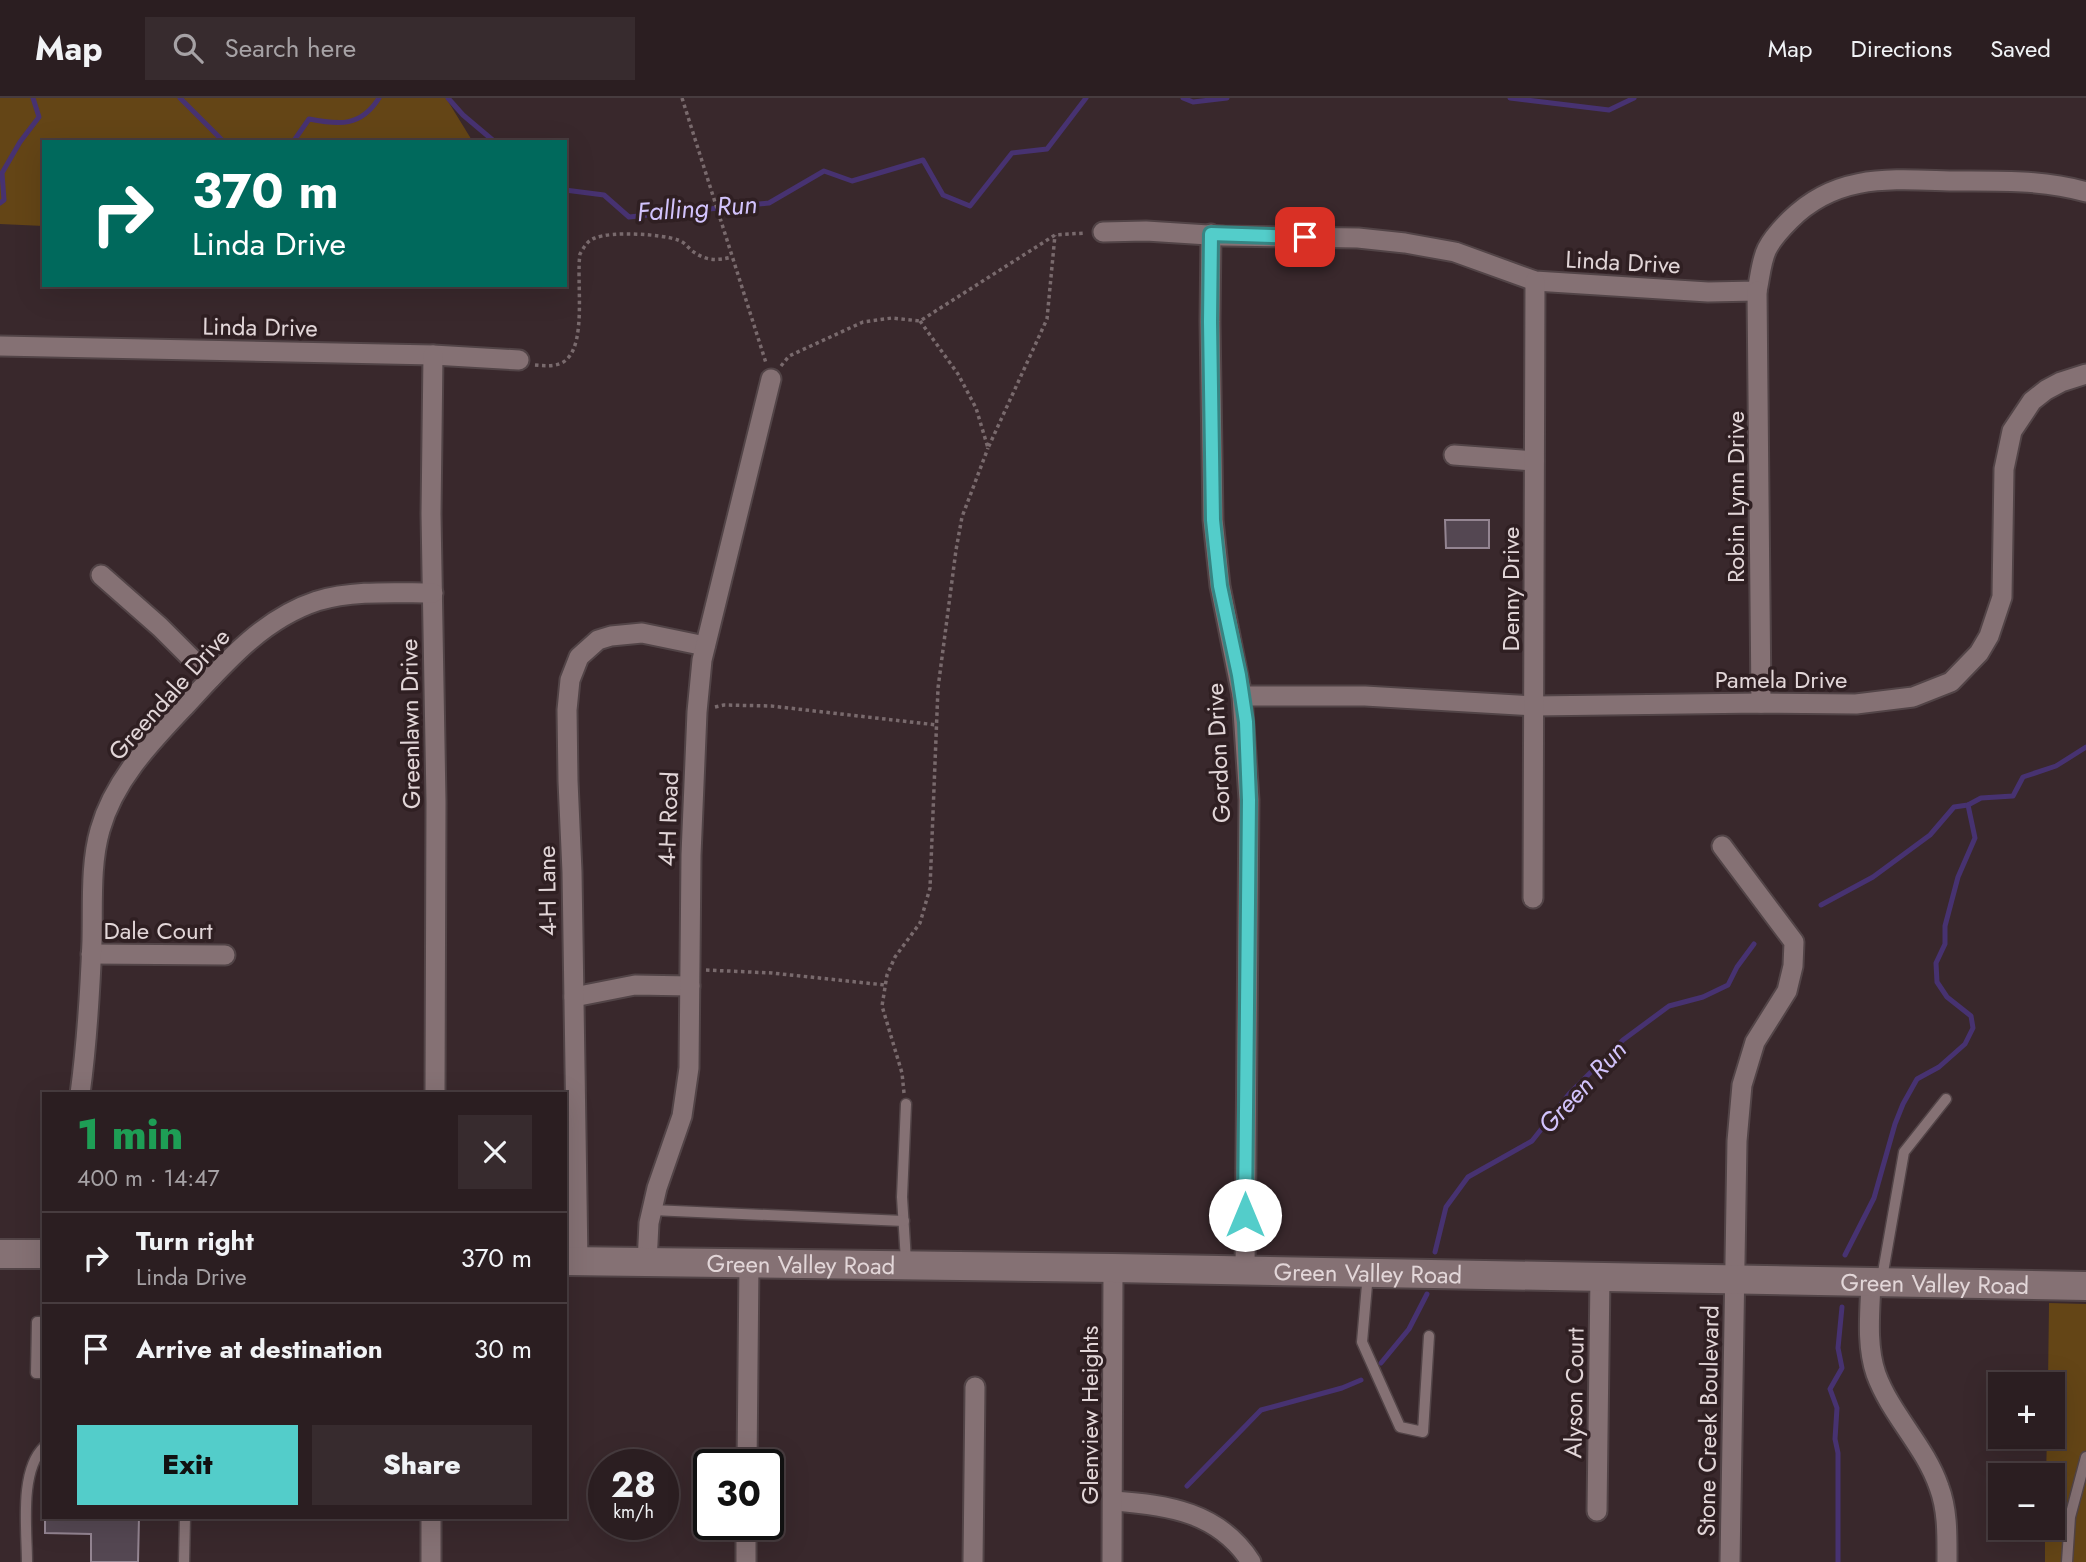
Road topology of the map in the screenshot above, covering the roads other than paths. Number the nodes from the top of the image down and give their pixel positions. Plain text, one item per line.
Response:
1 (2086, 192) edge
2 (1103, 232) road end
3 (1211, 234) junction
4 (1535, 281) junction
5 (1758, 291) junction
6 (0, 346) edge
7 (433, 355) junction
8 (519, 360) road end
9 (2086, 374) edge
10 (771, 379) road end
11 (1454, 455) dead end
12 (1534, 461) junction
13 (102, 575) dead end
14 (433, 593) junction
15 (705, 646) junction
16 (211, 678) junction
17 (1242, 696) junction
18 (1761, 703) junction
19 (1534, 706) junction
20 (1722, 846) dead end
21 (1533, 898) dead end
22 (91, 954) junction
23 (225, 954) dead end
24 (690, 986) junction
25 (574, 997) junction
26 (80, 1092) edge
27 (435, 1092) edge
28 (1946, 1099) dead end
29 (905, 1104) road end
30 (652, 1210) junction
31 (904, 1221) junction
32 (0, 1254) edge
33 (42, 1254) edge
34 (571, 1261) edge
35 (647, 1263) junction
36 (749, 1263) junction
37 (906, 1265) junction
38 (1113, 1268) junction
39 (1245, 1271) junction
40 (1368, 1273) junction
41 (1600, 1276) junction
42 (1734, 1280) junction
43 (1876, 1282) junction
44 (2086, 1286) edge
45 (42, 1322) edge
46 (1429, 1336) dead end
47 (42, 1373) edge
48 (975, 1387) dead end
49 (42, 1449) edge
50 (747, 1449) edge
51 (2086, 1457) edge
52 (1114, 1501) junction
53 (1597, 1511) dead end
54 (185, 1519) edge
55 (431, 1519) edge
56 (746, 1540) edge
57 (27, 1562) edge
58 (184, 1562) edge
59 (430, 1562) edge
60 (746, 1562) edge
61 (973, 1562) edge
62 (1112, 1562) edge
63 (1251, 1562) edge
64 (1730, 1562) edge
65 (1947, 1562) edge
66 (2067, 1562) edge

1 - 5 street
2 - 3 street, Linda Drive
3 - 4 street, Linda Drive
3 - 17 street, Gordon Drive
4 - 5 street, Linda Drive
4 - 12 street, Denny Drive
5 - 18 street, Robin Lynn Drive
6 - 7 street, Linda Drive
7 - 8 street, Linda Drive
7 - 14 street, Greenlawn Drive
9 - 18 street, Pamela Drive
10 - 15 street, 4-H Road
11 - 12 street
12 - 19 street, Denny Drive
13 - 16 street
14 - 16 street, Greendale Drive
14 - 27 street, Greenlawn Drive
15 - 24 street, 4-H Road
15 - 25 street, 4-H Lane
16 - 22 street, Greendale Drive
17 - 19 street, Pamela Drive
17 - 39 street, Gordon Drive
18 - 19 street, Pamela Drive
19 - 21 street, Denny Drive
20 - 42 street, Stone Creek Boulevard
22 - 23 street, Dale Court
22 - 26 street, Greendale Drive
24 - 25 street
24 - 30 street, 4-H Road
25 - 34 street, 4-H Lane
28 - 43 lane
29 - 31 lane
30 - 31 lane
30 - 35 street, 4-H Road
31 - 37 lane
32 - 33 street
34 - 35 street, Green Valley Road
35 - 36 street, Green Valley Road
36 - 37 street, Green Valley Road
36 - 50 street
37 - 38 street, Green Valley Road
38 - 39 street, Green Valley Road
38 - 52 street, Glenview Heights
39 - 40 street, Green Valley Road
40 - 41 street, Green Valley Road
40 - 46 lane
41 - 42 street, Green Valley Road
41 - 53 street, Alyson Court
42 - 43 street, Green Valley Road
42 - 64 street, Stone Creek Boulevard
43 - 44 street, Green Valley Road
43 - 65 street
45 - 47 lane
48 - 61 street
49 - 57 lane
51 - 66 lane
52 - 62 street, Glenview Heights
52 - 63 street
54 - 58 lane
55 - 59 street
56 - 60 street

